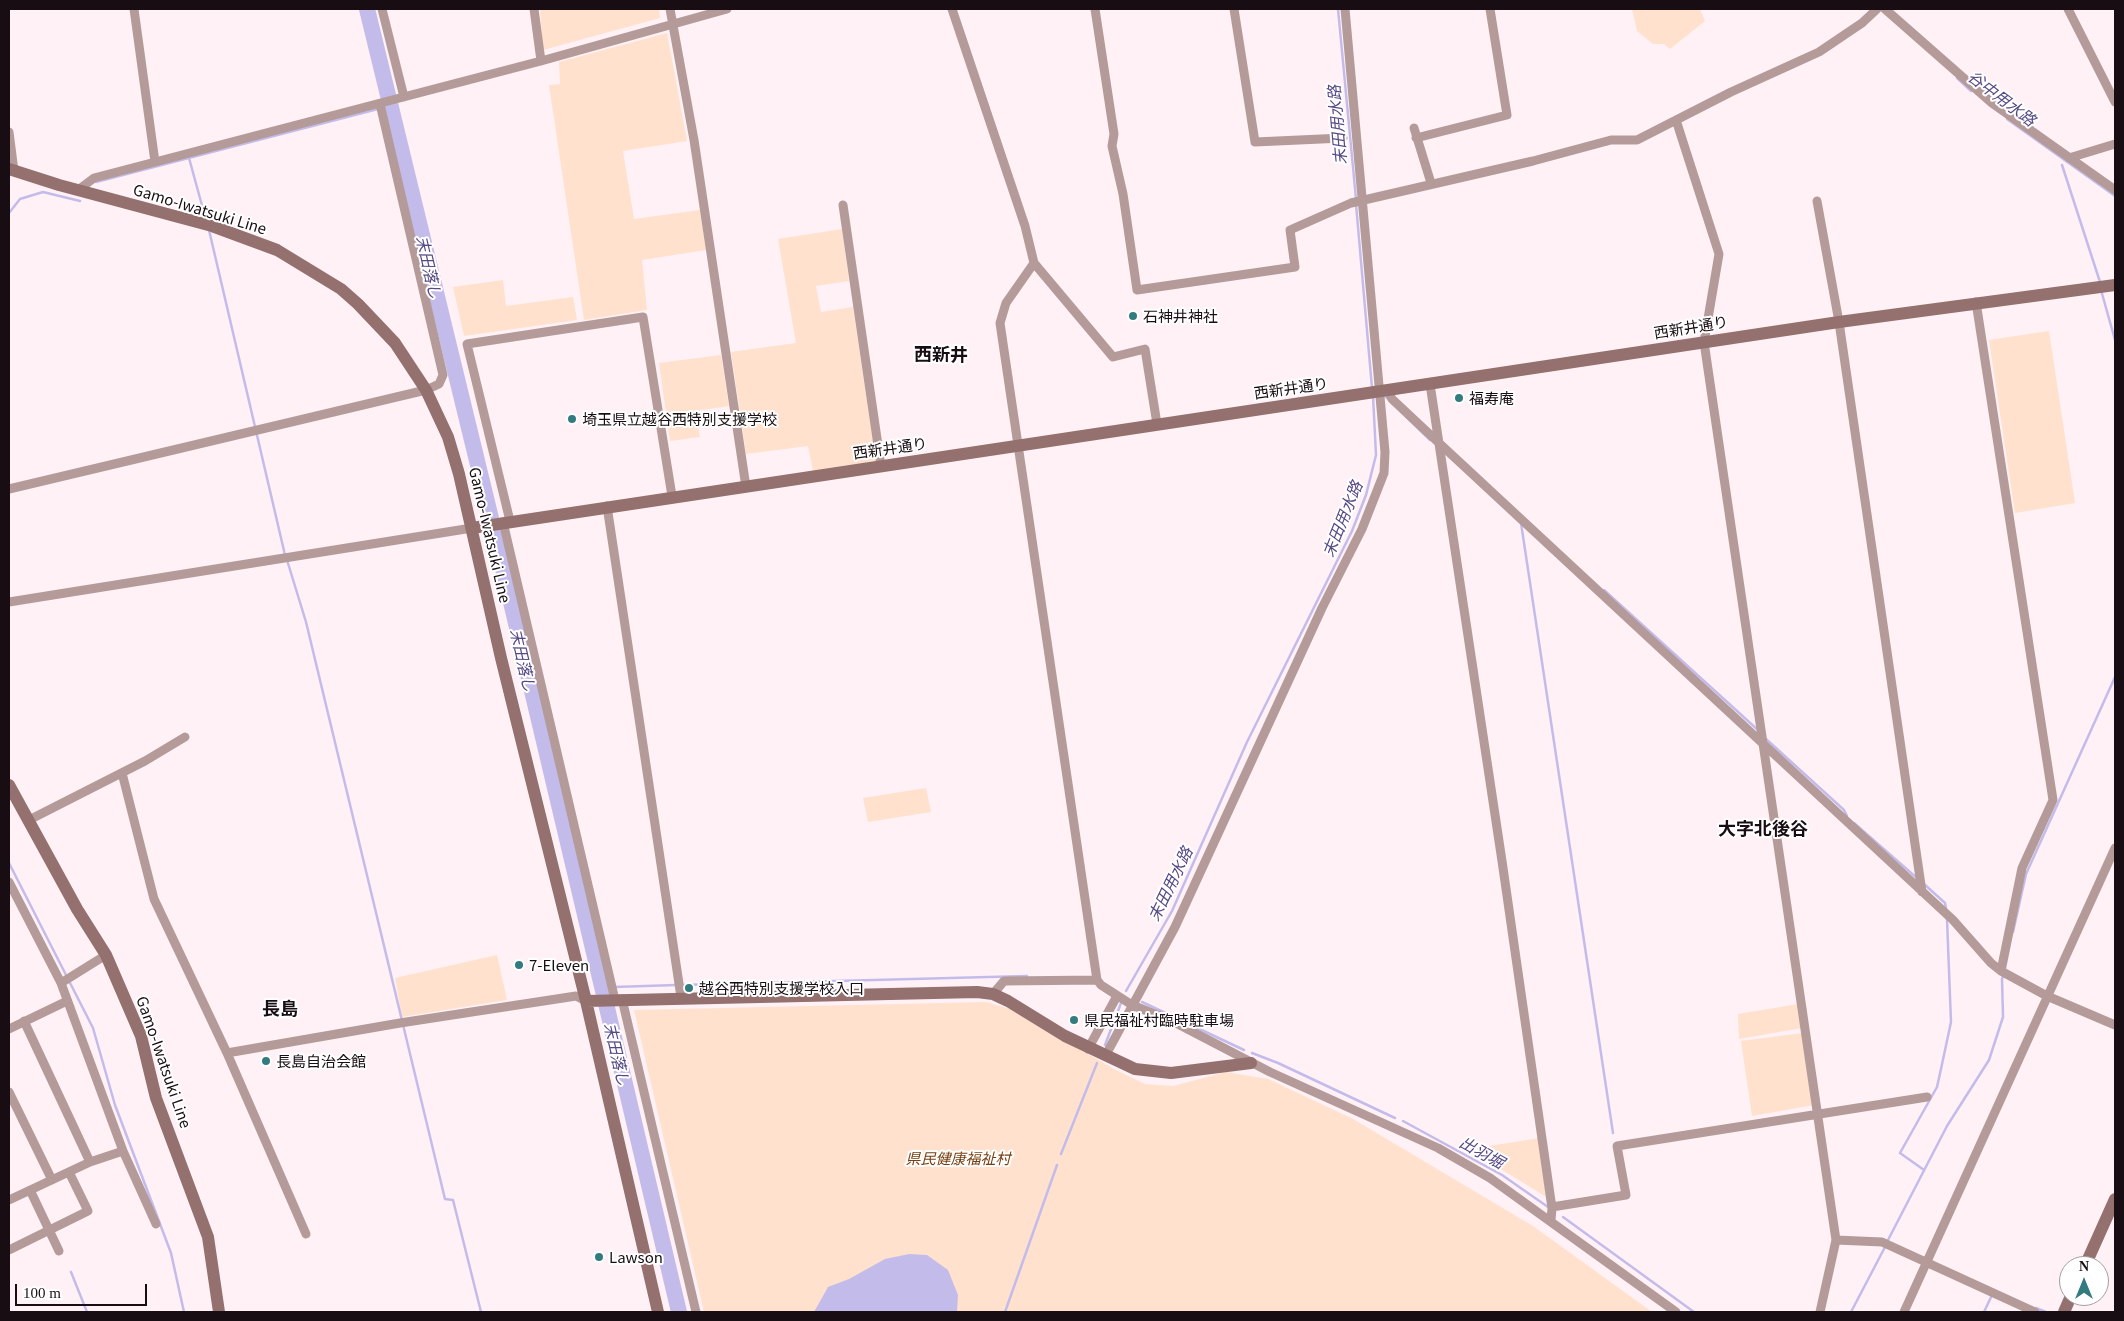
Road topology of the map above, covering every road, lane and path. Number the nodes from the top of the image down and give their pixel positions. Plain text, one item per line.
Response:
1 (134, 9) edge
2 (382, 9) edge
3 (534, 9) edge
4 (670, 9) edge
5 (727, 9) edge
6 (952, 9) edge
7 (1095, 9) edge
8 (1234, 9) edge
9 (1345, 9) edge
10 (1490, 9) edge
11 (1877, 9) edge
12 (1885, 9) edge
13 (2068, 9) edge
14 (672, 25) junction
15 (541, 61) junction
16 (404, 97) junction
17 (2115, 102) edge
18 (380, 104) junction
19 (1676, 120) junction
20 (1414, 128) dead end
21 (9, 132) edge
22 (1343, 138) dead end
23 (1416, 138) junction
24 (2115, 144) edge
25 (2069, 158) junction
26 (155, 162) junction
27 (12, 170) edge
28 (1431, 183) junction
29 (78, 190) junction
30 (2115, 190) edge
31 (1364, 199) junction
32 (1817, 201) dead end
33 (843, 206) dead end
34 (1034, 263) junction
35 (2115, 285) edge
36 (1976, 302) junction
37 (1839, 322) junction
38 (1704, 342) junction
39 (1430, 384) junction
40 (426, 390) junction
41 (1384, 391) junction
42 (1157, 424) junction
43 (1439, 443) junction
44 (1018, 446) junction
45 (881, 466) junction
46 (746, 487) junction
47 (9, 489) edge
48 (672, 496) junction
49 (607, 506) junction
50 (506, 522) junction
51 (472, 528) junction
52 (9, 602) edge
53 (186, 737) dead end
54 (1764, 743) junction
55 (122, 773) junction
56 (9, 785) edge
57 (29, 820) junction
58 (2115, 848) edge
59 (9, 882) edge
60 (1922, 892) junction
61 (106, 955) junction
62 (2001, 971) junction
63 (1097, 980) junction
64 (61, 984) junction
65 (993, 994) junction
66 (1117, 996) junction
67 (2047, 996) junction
68 (681, 997) junction
69 (619, 999) junction
70 (67, 1001) junction
71 (586, 1001) junction
72 (1132, 1005) junction
73 (24, 1021) junction
74 (2115, 1025) edge
75 (9, 1028) edge
76 (1088, 1049) junction
77 (1109, 1049) dead end
78 (227, 1053) junction
79 (1252, 1063) junction
80 (9, 1092) edge
81 (1927, 1097) dead end
82 (1819, 1114) junction
83 (123, 1151) junction
84 (90, 1162) junction
85 (69, 1172) junction
86 (52, 1180) junction
87 (30, 1190) junction
88 (2115, 1199) edge
89 (9, 1200) edge
90 (1552, 1206) junction
91 (1551, 1220) junction
92 (156, 1224) dead end
93 (50, 1230) junction
94 (306, 1234) dead end
95 (1836, 1240) junction
96 (9, 1250) edge
97 (59, 1251) dead end
98 (2089, 1256) edge
99 (1928, 1262) junction
100 (219, 1312) edge
101 (658, 1312) edge
102 (696, 1312) edge
103 (1676, 1312) edge
104 (1820, 1312) edge
105 (1904, 1312) edge
106 (2035, 1312) edge

1 - 26 street
2 - 16 street
3 - 15 street
4 - 14 street
5 - 14 street
6 - 34 street
7 - 31 street
8 - 22 street
9 - 31 street
10 - 23 street
11 - 19 street
12 - 25 street
13 - 17 street
14 - 15 street
14 - 46 street
15 - 16 street
16 - 18 street
18 - 26 street
18 - 40 street
19 - 28 street
19 - 38 street
20 - 23 street
21 - 27 street
23 - 28 street
24 - 25 street
25 - 30 street
26 - 29 street
27 - 29 street, Gamo-Iwatsuki Line
28 - 31 street
29 - 40 street, Gamo-Iwatsuki Line
31 - 41 street
32 - 37 street
33 - 45 street
34 - 42 street
34 - 44 street
35 - 36 street, 西新井通り
36 - 37 street, 西新井通り
36 - 62 street
37 - 38 street, 西新井通り
37 - 60 street
38 - 39 street, 西新井通り
38 - 54 street
39 - 41 street, 西新井通り
39 - 43 street
40 - 47 street
40 - 51 street, Gamo-Iwatsuki Line
41 - 42 street, 西新井通り
41 - 43 street
41 - 72 street
42 - 44 street, 西新井通り
43 - 54 street
43 - 90 street
44 - 45 street, 西新井通り
44 - 63 street
45 - 46 street, 西新井通り
46 - 48 street, 西新井通り
48 - 49 street, 西新井通り
48 - 50 street
49 - 50 street, 西新井通り
49 - 68 street
50 - 51 street, 西新井通り
50 - 69 street
51 - 52 street
51 - 71 street, Gamo-Iwatsuki Line
53 - 55 street
54 - 60 street
54 - 82 street
55 - 57 street
55 - 78 street
56 - 57 street, Gamo-Iwatsuki Line
57 - 61 street, Gamo-Iwatsuki Line
58 - 67 street
59 - 64 street
60 - 62 street
61 - 64 street
61 - 100 street, Gamo-Iwatsuki Line
62 - 67 street
63 - 65 street
63 - 66 street
64 - 70 street
65 - 68 street
65 - 76 street
66 - 72 street
66 - 76 street
67 - 74 street
67 - 99 street
68 - 69 street
69 - 71 street
69 - 102 street
70 - 73 street
70 - 83 street
71 - 78 street
71 - 101 street, Gamo-Iwatsuki Line
72 - 77 street
72 - 79 street
73 - 75 street
73 - 84 street
76 - 79 street
78 - 94 street
79 - 91 street
80 - 86 street
81 - 82 street
82 - 90 street
82 - 95 street
83 - 84 street
83 - 92 street
84 - 85 street
85 - 86 street
85 - 93 street
86 - 87 street
87 - 89 street
87 - 93 street
88 - 98 street
90 - 91 street
91 - 103 street
93 - 96 street
93 - 97 street
95 - 99 street
95 - 104 street
99 - 105 street
99 - 106 street

